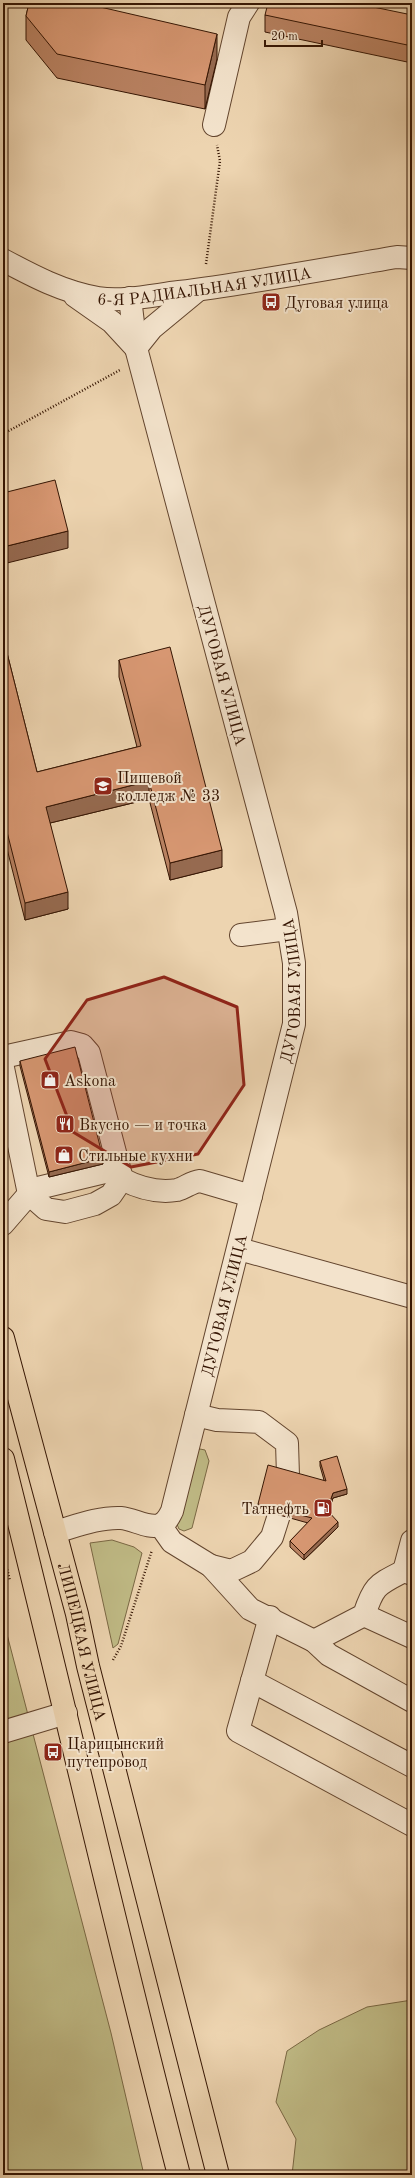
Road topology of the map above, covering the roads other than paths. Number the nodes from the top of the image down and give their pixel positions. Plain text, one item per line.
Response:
1 (248, 3) edge
2 (214, 125) road end
3 (412, 258) edge
4 (3, 260) edge
5 (68, 290) junction
6 (199, 290) junction
7 (130, 298) junction
8 (136, 348) junction
9 (288, 929) junction
10 (241, 935) dead end
11 (3, 1056) edge
12 (3, 1068) edge
13 (117, 1170) junction
14 (34, 1191) junction
15 (251, 1196) junction
16 (3, 1224) edge
17 (239, 1249) junction
18 (412, 1297) edge
19 (3, 1338) edge
20 (196, 1415) junction
21 (4, 1468) edge
22 (288, 1476) edge
23 (279, 1515) edge
24 (160, 1525) junction
25 (55, 1532) junction
26 (412, 1541) edge
27 (211, 1566) junction
28 (408, 1572) edge
29 (364, 1615) junction
30 (270, 1617) junction
31 (412, 1637) edge
32 (314, 1641) junction
33 (252, 1681) junction
34 (412, 1700) edge
35 (66, 1714) junction
36 (3, 1732) edge
37 (412, 1766) edge
38 (412, 1825) edge
39 (179, 2175) edge
40 (218, 2175) edge

1 - 2 street
3 - 6 street, 6-Я РАДИАЛЬНАЯ УЛИЦА
4 - 5 street, 6-Я РАДИАЛЬНАЯ УЛИЦА
5 - 7 street, 6-Я РАДИАЛЬНАЯ УЛИЦА
5 - 8 street, ДУГОВАЯ УЛИЦА
6 - 7 street, 6-Я РАДИАЛЬНАЯ УЛИЦА
6 - 8 street
7 - 8 street, ДУГОВАЯ УЛИЦА
8 - 9 street, ДУГОВАЯ УЛИЦА
9 - 10 street
9 - 15 street, ДУГОВАЯ УЛИЦА
11 - 13 street
12 - 14 street
13 - 14 street
13 - 14 street
13 - 15 street
14 - 16 street
15 - 17 street, ДУГОВАЯ УЛИЦА
17 - 18 street
17 - 20 street, ДУГОВАЯ УЛИЦА
19 - 25 main road, ЛИПЕЦКАЯ УЛИЦА
20 - 22 street
20 - 24 street, ДУГОВАЯ УЛИЦА
21 - 35 main road, ЛИПЕЦКАЯ УЛИЦА
23 - 27 street
24 - 25 street
24 - 27 street
25 - 40 main road, ЛИПЕЦКАЯ УЛИЦА
26 - 28 street
27 - 30 street
28 - 29 street
29 - 31 street
29 - 32 street
30 - 32 street
30 - 33 street
32 - 34 street
33 - 37 street
33 - 38 street
35 - 36 street
35 - 39 main road, ЛИПЕЦКАЯ УЛИЦА

